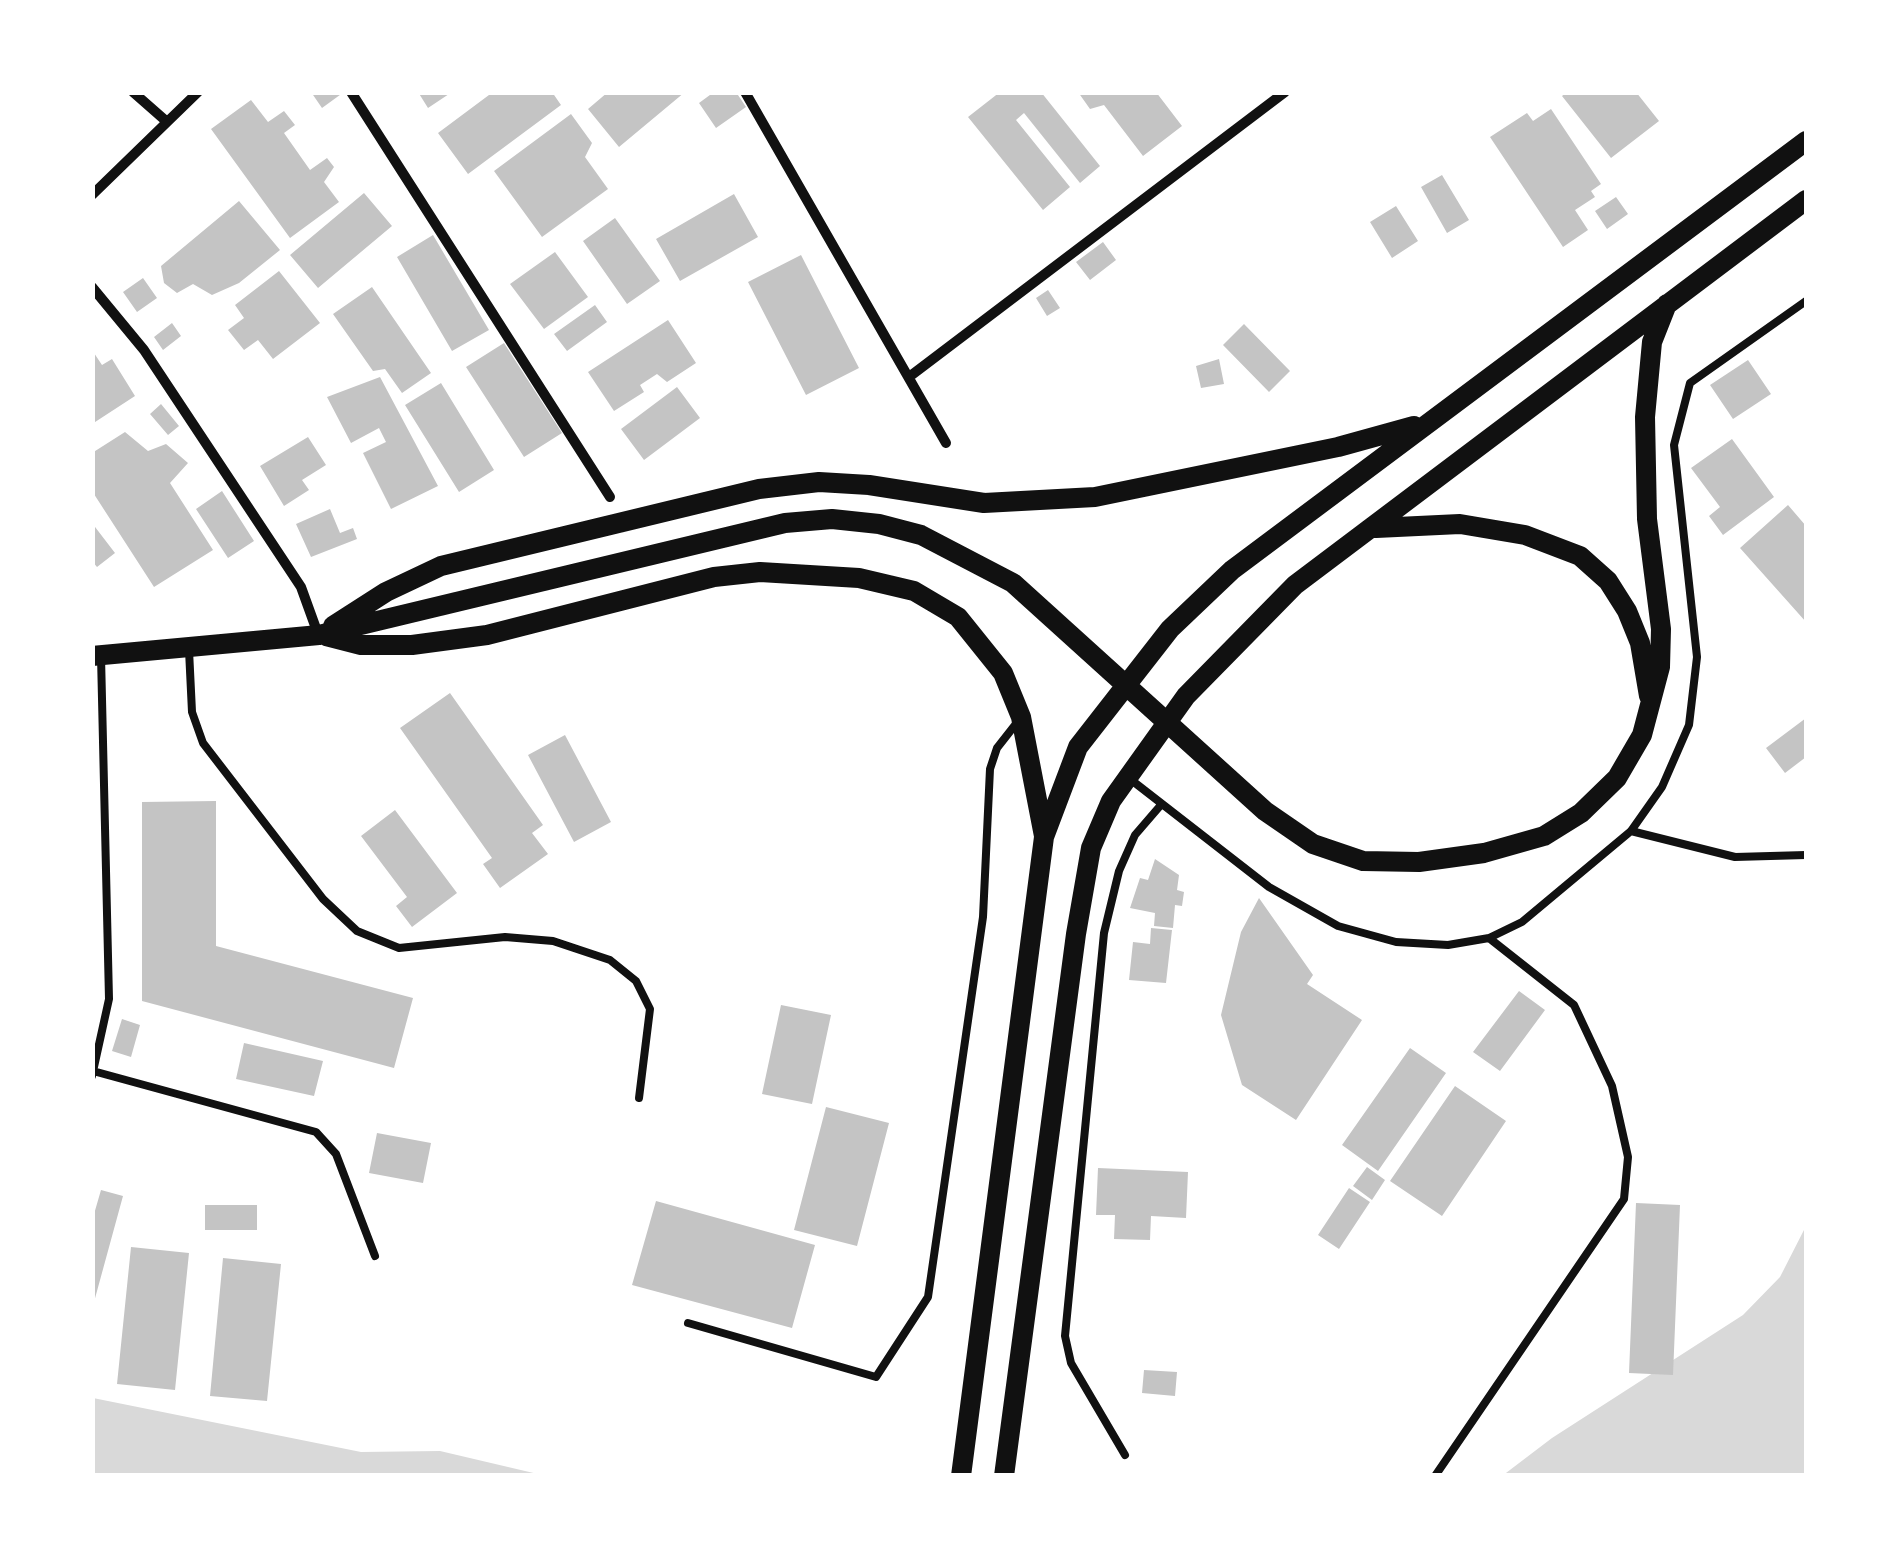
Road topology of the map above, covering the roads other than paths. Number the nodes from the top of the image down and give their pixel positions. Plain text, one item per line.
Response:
1 (134, 92) edge
2 (198, 92) edge
3 (351, 92) edge
4 (1285, 92) edge
5 (746, 93) edge
6 (166, 121) junction
7 (1806, 141) edge
8 (92, 195) edge
9 (1806, 200) edge
10 (92, 287) edge
11 (1806, 301) edge
12 (1668, 304) junction
13 (909, 377) junction
14 (1437, 418) junction
15 (946, 443) dead end
16 (610, 497) dead end
17 (1374, 528) junction
18 (319, 635) junction
19 (189, 650) junction
20 (97, 656) edge
21 (1651, 707) junction
22 (1021, 717) junction
23 (1127, 776) junction
24 (1160, 806) junction
25 (1631, 830) junction
26 (1044, 836) junction
27 (1806, 856) edge
28 (1488, 938) junction
29 (93, 1074) edge
30 (639, 1098) dead end
31 (375, 1256) dead end
32 (688, 1322) dead end
33 (1125, 1455) dead end
34 (961, 1476) edge
35 (1004, 1476) edge
36 (1435, 1476) edge

1 - 6 street
2 - 6 street
3 - 16 street
4 - 13 street
5 - 13 street
6 - 8 street
7 - 14 main road
9 - 12 main road
10 - 18 street
11 - 25 lane
12 - 17 main road
12 - 21 main road
13 - 15 street
14 - 18 main road
14 - 26 main road
17 - 21 main road
17 - 23 main road
18 - 19 main road
18 - 21 main road
18 - 22 main road
19 - 20 main road
19 - 30 lane
20 - 29 lane
22 - 26 main road
22 - 32 lane
23 - 24 lane
23 - 35 main road
24 - 28 lane
24 - 33 lane
25 - 27 lane
25 - 28 lane
26 - 34 main road
28 - 36 lane
29 - 31 lane

